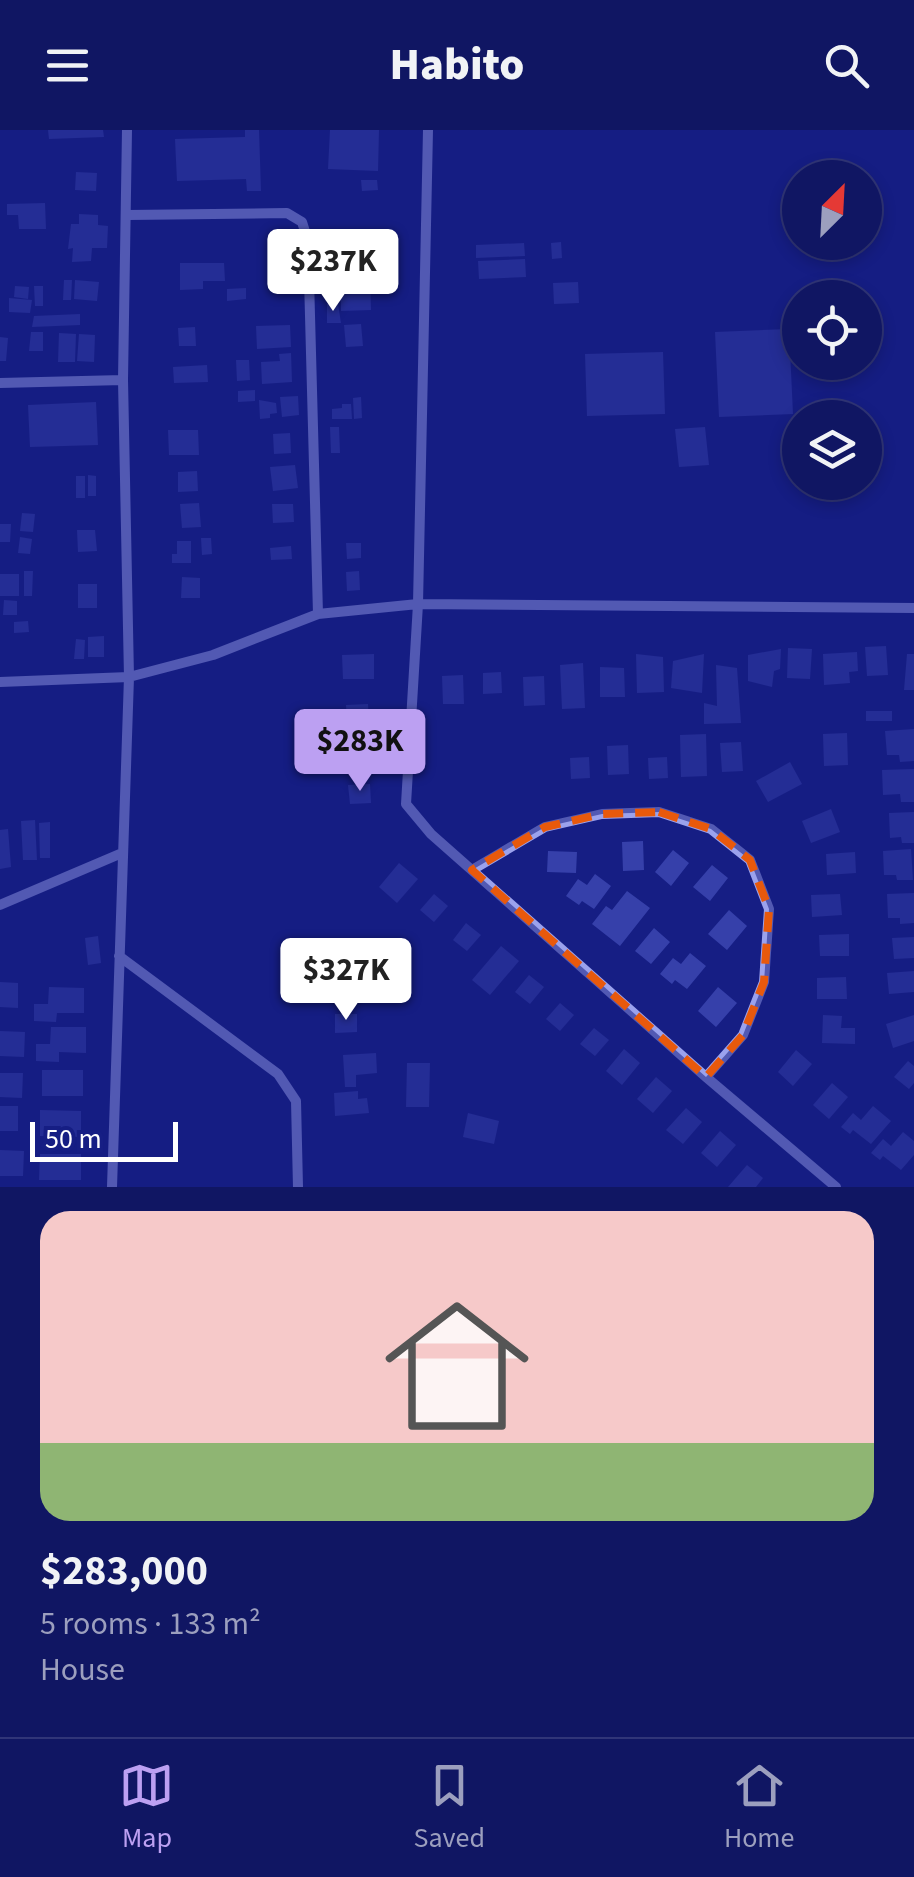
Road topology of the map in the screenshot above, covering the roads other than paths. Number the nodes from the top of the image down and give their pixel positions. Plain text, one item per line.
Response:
1 (127, 130) edge
2 (428, 130) edge
3 (128, 215) junction
4 (123, 380) junction
5 (0, 383) edge
6 (418, 604) junction
7 (914, 608) edge
8 (318, 614) junction
9 (129, 677) junction
10 (0, 682) edge
11 (122, 853) junction
12 (472, 870) junction
13 (0, 904) edge
14 (118, 956) junction
15 (706, 1077) junction
16 (112, 1187) edge
17 (298, 1187) edge
18 (836, 1187) edge

1 - 3 street
2 - 6 street
3 - 4 street
3 - 8 street
4 - 5 street
4 - 9 street
6 - 7 street
6 - 8 street
6 - 12 street
8 - 9 street
9 - 10 street
9 - 11 street
11 - 13 street
11 - 14 street
12 - 15 street
12 - 15 street
14 - 16 street
14 - 17 street
15 - 18 street

